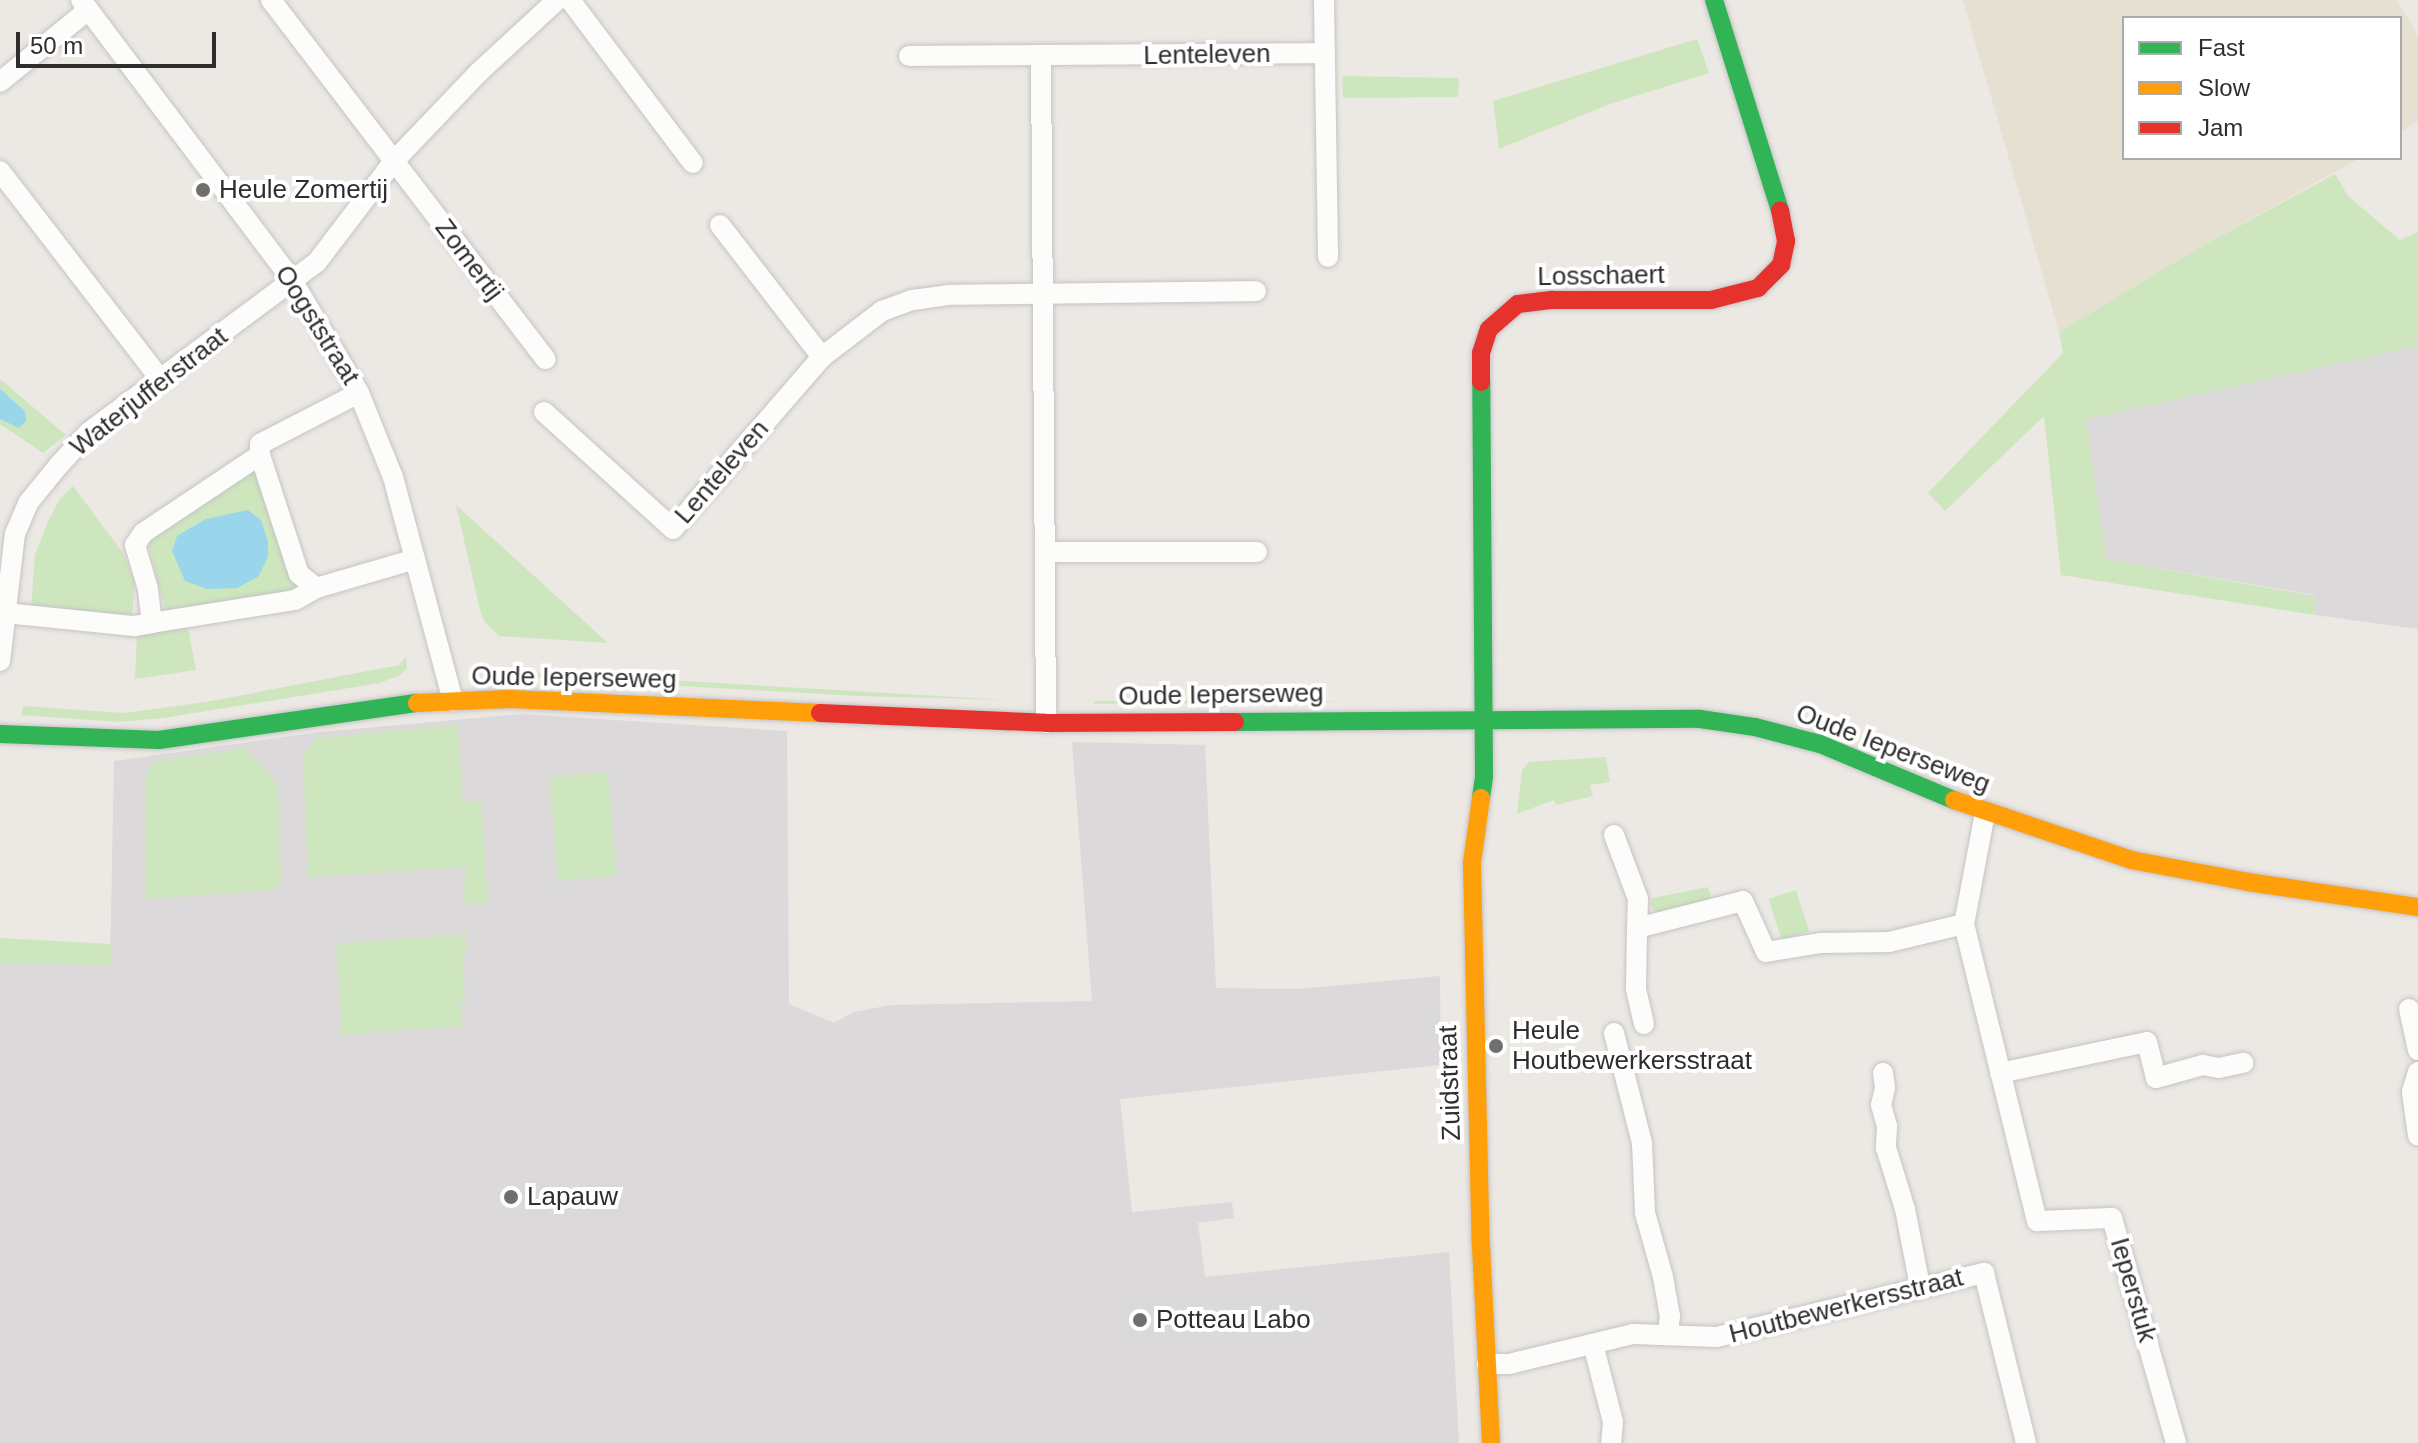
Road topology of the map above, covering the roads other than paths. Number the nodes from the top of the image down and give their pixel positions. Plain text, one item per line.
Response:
1 (271, 0) edge
2 (557, 0) edge
3 (570, 0) edge
4 (1324, 0) edge
5 (1714, 0) edge
6 (84, 5) edge
7 (1325, 53) junction
8 (909, 56) dead end
9 (1041, 56) junction
10 (0, 82) edge
11 (394, 161) junction
12 (693, 163) dead end
13 (0, 171) edge
14 (720, 225) dead end
15 (1328, 257) dead end
16 (292, 280) junction
17 (1256, 291) dead end
18 (1043, 294) junction
19 (822, 357) junction
20 (545, 359) dead end
21 (162, 381) junction
22 (359, 393) junction
23 (544, 412) dead end
24 (260, 455) junction
25 (1045, 552) junction
26 (1257, 552) dead end
27 (415, 559) junction
28 (316, 588) junction
29 (5, 613) junction
30 (152, 623) junction
31 (0, 661) edge
32 (453, 701) junction
33 (1483, 721) junction
34 (1046, 723) junction
35 (0, 734) edge
36 (1985, 813) junction
37 (1614, 835) dead end
38 (2418, 907) edge
39 (1964, 924) junction
40 (1637, 928) junction
41 (2409, 1009) dead end
42 (1644, 1024) dead end
43 (1614, 1033) dead end
44 (2418, 1050) edge
45 (2243, 1063) dead end
46 (2418, 1072) edge
47 (1883, 1073) dead end
48 (2000, 1073) junction
49 (2418, 1136) edge
50 (1920, 1286) junction
51 (1668, 1333) junction
52 (1593, 1344) junction
53 (1487, 1364) junction
54 (1491, 1443) edge
55 (1611, 1443) edge
56 (2026, 1443) edge
57 (2176, 1443) edge

1 - 11 street, Zomertij
2 - 11 street
3 - 12 street
4 - 7 street
5 - 33 street, Losschaert
6 - 10 street
6 - 16 street, Oogststraat
7 - 9 street, Lenteleven
7 - 15 street
8 - 9 street, Lenteleven
9 - 18 street
11 - 16 street
11 - 20 street, Zomertij
13 - 21 street
14 - 19 street
16 - 21 street, Waterjufferstraat
16 - 22 street, Oogststraat
17 - 18 street, Lenteleven
18 - 19 street, Lenteleven
18 - 25 street
19 - 23 street, Lenteleven
21 - 29 street, Waterjufferstraat
22 - 24 street
22 - 27 street, Oogststraat
24 - 28 street
24 - 30 street
25 - 26 street
25 - 34 street
27 - 28 street
27 - 32 street, Oogststraat
28 - 30 street
29 - 30 street
29 - 31 street, Waterjufferstraat
32 - 34 street, Oude Ieperseweg
32 - 35 street, Oude Ieperseweg
33 - 34 street, Oude Ieperseweg
33 - 36 street, Oude Ieperseweg
33 - 53 street, Zuidstraat
36 - 38 street, Oude Ieperseweg
36 - 39 street, Ieperstuk
37 - 40 street
39 - 40 street
39 - 48 street, Ieperstuk
40 - 42 street
41 - 44 street
43 - 51 street
45 - 48 street
46 - 49 street
47 - 50 street
48 - 57 street, Ieperstuk
50 - 51 street, Houtbewerkersstraat
50 - 56 street, Houtbewerkersstraat
51 - 52 street, Houtbewerkersstraat
52 - 53 street, Houtbewerkersstraat
52 - 55 street
53 - 54 street, Zuidstraat

